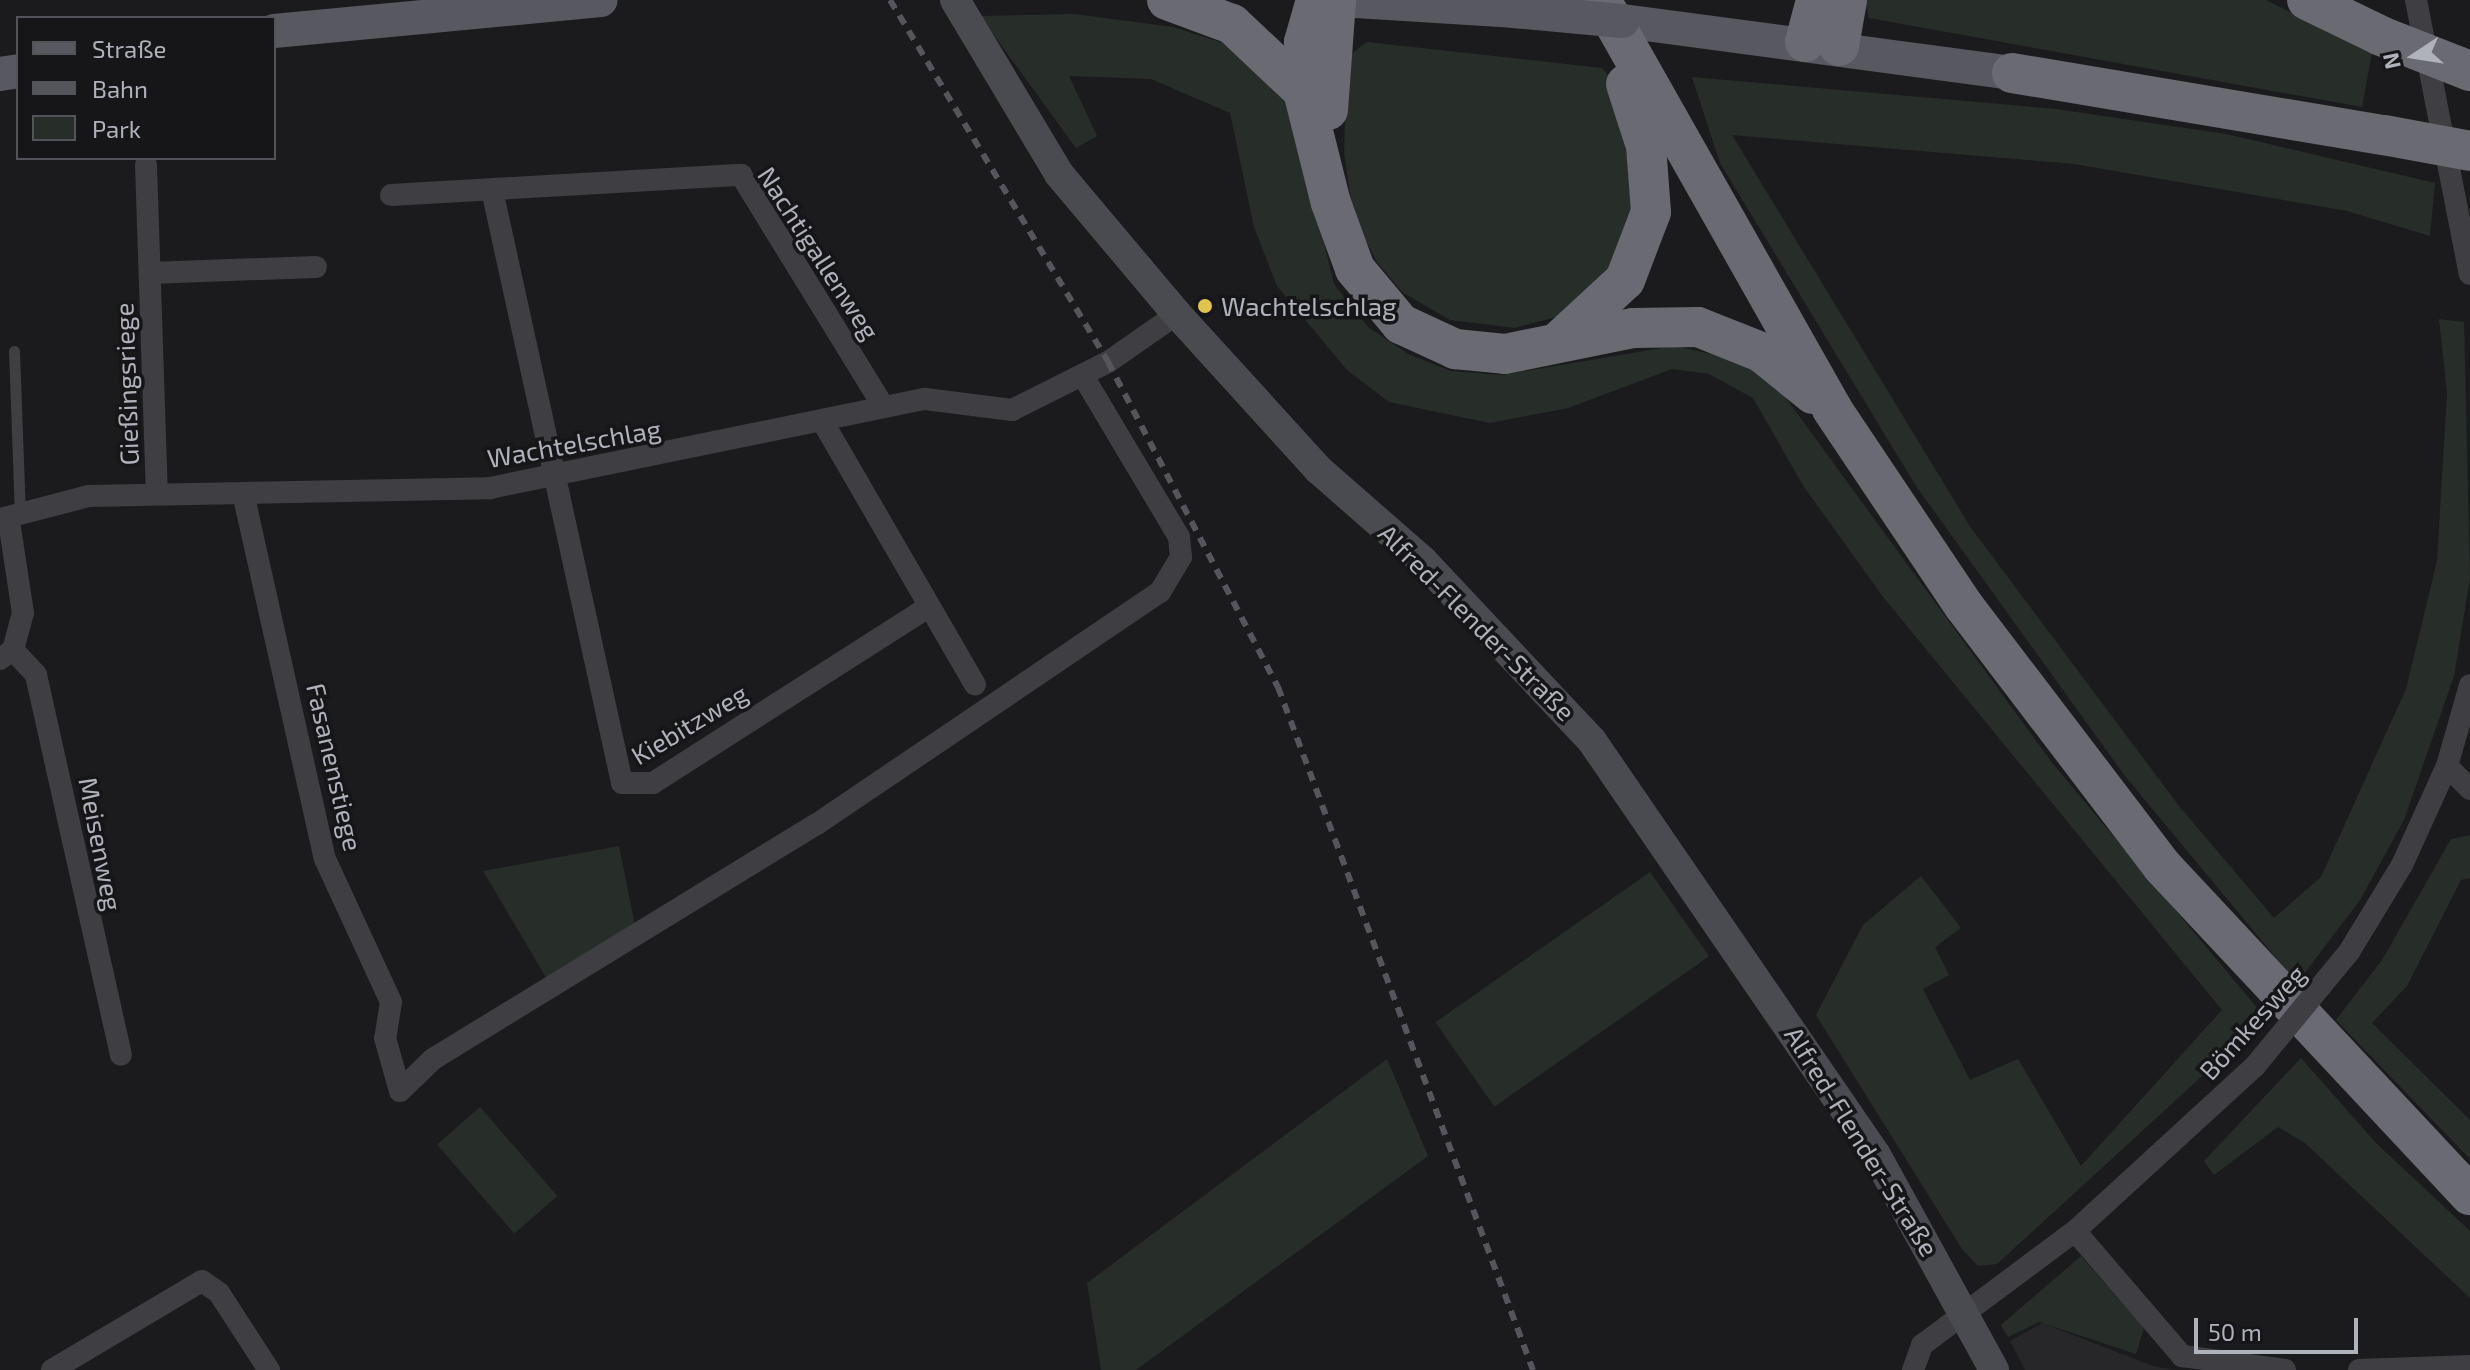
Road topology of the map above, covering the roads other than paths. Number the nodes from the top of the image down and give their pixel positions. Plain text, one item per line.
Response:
1 (601, 0) edge
2 (955, 0) edge
3 (1167, 0) edge
4 (1316, 0) edge
5 (1338, 0) edge
6 (1816, 0) edge
7 (1847, 0) edge
8 (2307, 0) edge
9 (2416, 0) edge
10 (1602, 2) edge
11 (276, 31) edge
12 (1822, 44) junction
13 (2470, 71) edge
14 (2012, 73) joint
15 (1303, 91) junction
16 (2470, 151) edge
17 (146, 165) dead end
18 (1326, 178) junction
19 (492, 190) junction
20 (391, 195) dead end
21 (316, 267) dead end
22 (150, 273) junction
23 (2470, 274) edge
24 (1177, 314) junction
25 (1555, 344) junction
26 (14, 351) dead end
27 (1083, 376) junction
28 (883, 406) junction
29 (1832, 409) junction
30 (824, 424) junction
31 (553, 477) junction
32 (243, 493) junction
33 (157, 494) junction
34 (10, 519) edge
35 (927, 608) junction
36 (7, 654) edge
37 (975, 684) dead end
38 (2470, 685) edge
39 (2447, 766) junction
40 (2470, 789) edge
41 (121, 1055) dead end
42 (2470, 1195) edge
43 (2075, 1231) junction
44 (1965, 1312) junction
45 (2470, 1366) edge
46 (52, 1370) edge
47 (269, 1370) edge
48 (1913, 1370) edge
49 (1994, 1370) edge
50 (2285, 1370) edge
51 (2359, 1370) edge

1 - 11 main road
2 - 24 street, Alfred-Flender-Straße
3 - 15 highway
4 - 15 highway
5 - 12 main road, bridge
5 - 18 highway
6 - 12 highway
7 - 12 highway
8 - 13 highway, bridge
9 - 23 street
10 - 25 highway
10 - 29 highway
12 - 14 main road
14 - 16 highway, bridge
15 - 18 highway
17 - 22 street, Gießingsriege
18 - 25 highway
19 - 20 street, Nachtigallenweg
19 - 28 street, Nachtigallenweg
19 - 31 street
21 - 22 street, Gießingsriege
22 - 33 street, Gießingsriege
24 - 27 street, Wachtelschlag
24 - 44 street, Alfred-Flender-Straße
25 - 29 highway
26 - 34 lane
27 - 28 street, Wachtelschlag
27 - 32 street, Fasanenstiege
28 - 30 street, Wachtelschlag
29 - 42 highway
30 - 31 street, Wachtelschlag
30 - 35 street
31 - 32 street, Wachtelschlag
31 - 35 street, Kiebitzweg
32 - 33 street, Wachtelschlag
33 - 34 street, Wachtelschlag
34 - 36 street
35 - 37 street
36 - 41 street, Meisenweg
38 - 39 street, Bömkesweg
39 - 40 street
39 - 43 street, Bömkesweg, bridge
43 - 44 street, Bömkesweg
43 - 50 street
44 - 48 street, Bömkesweg
44 - 49 street, Alfred-Flender-Straße
45 - 51 street
46 - 47 street

